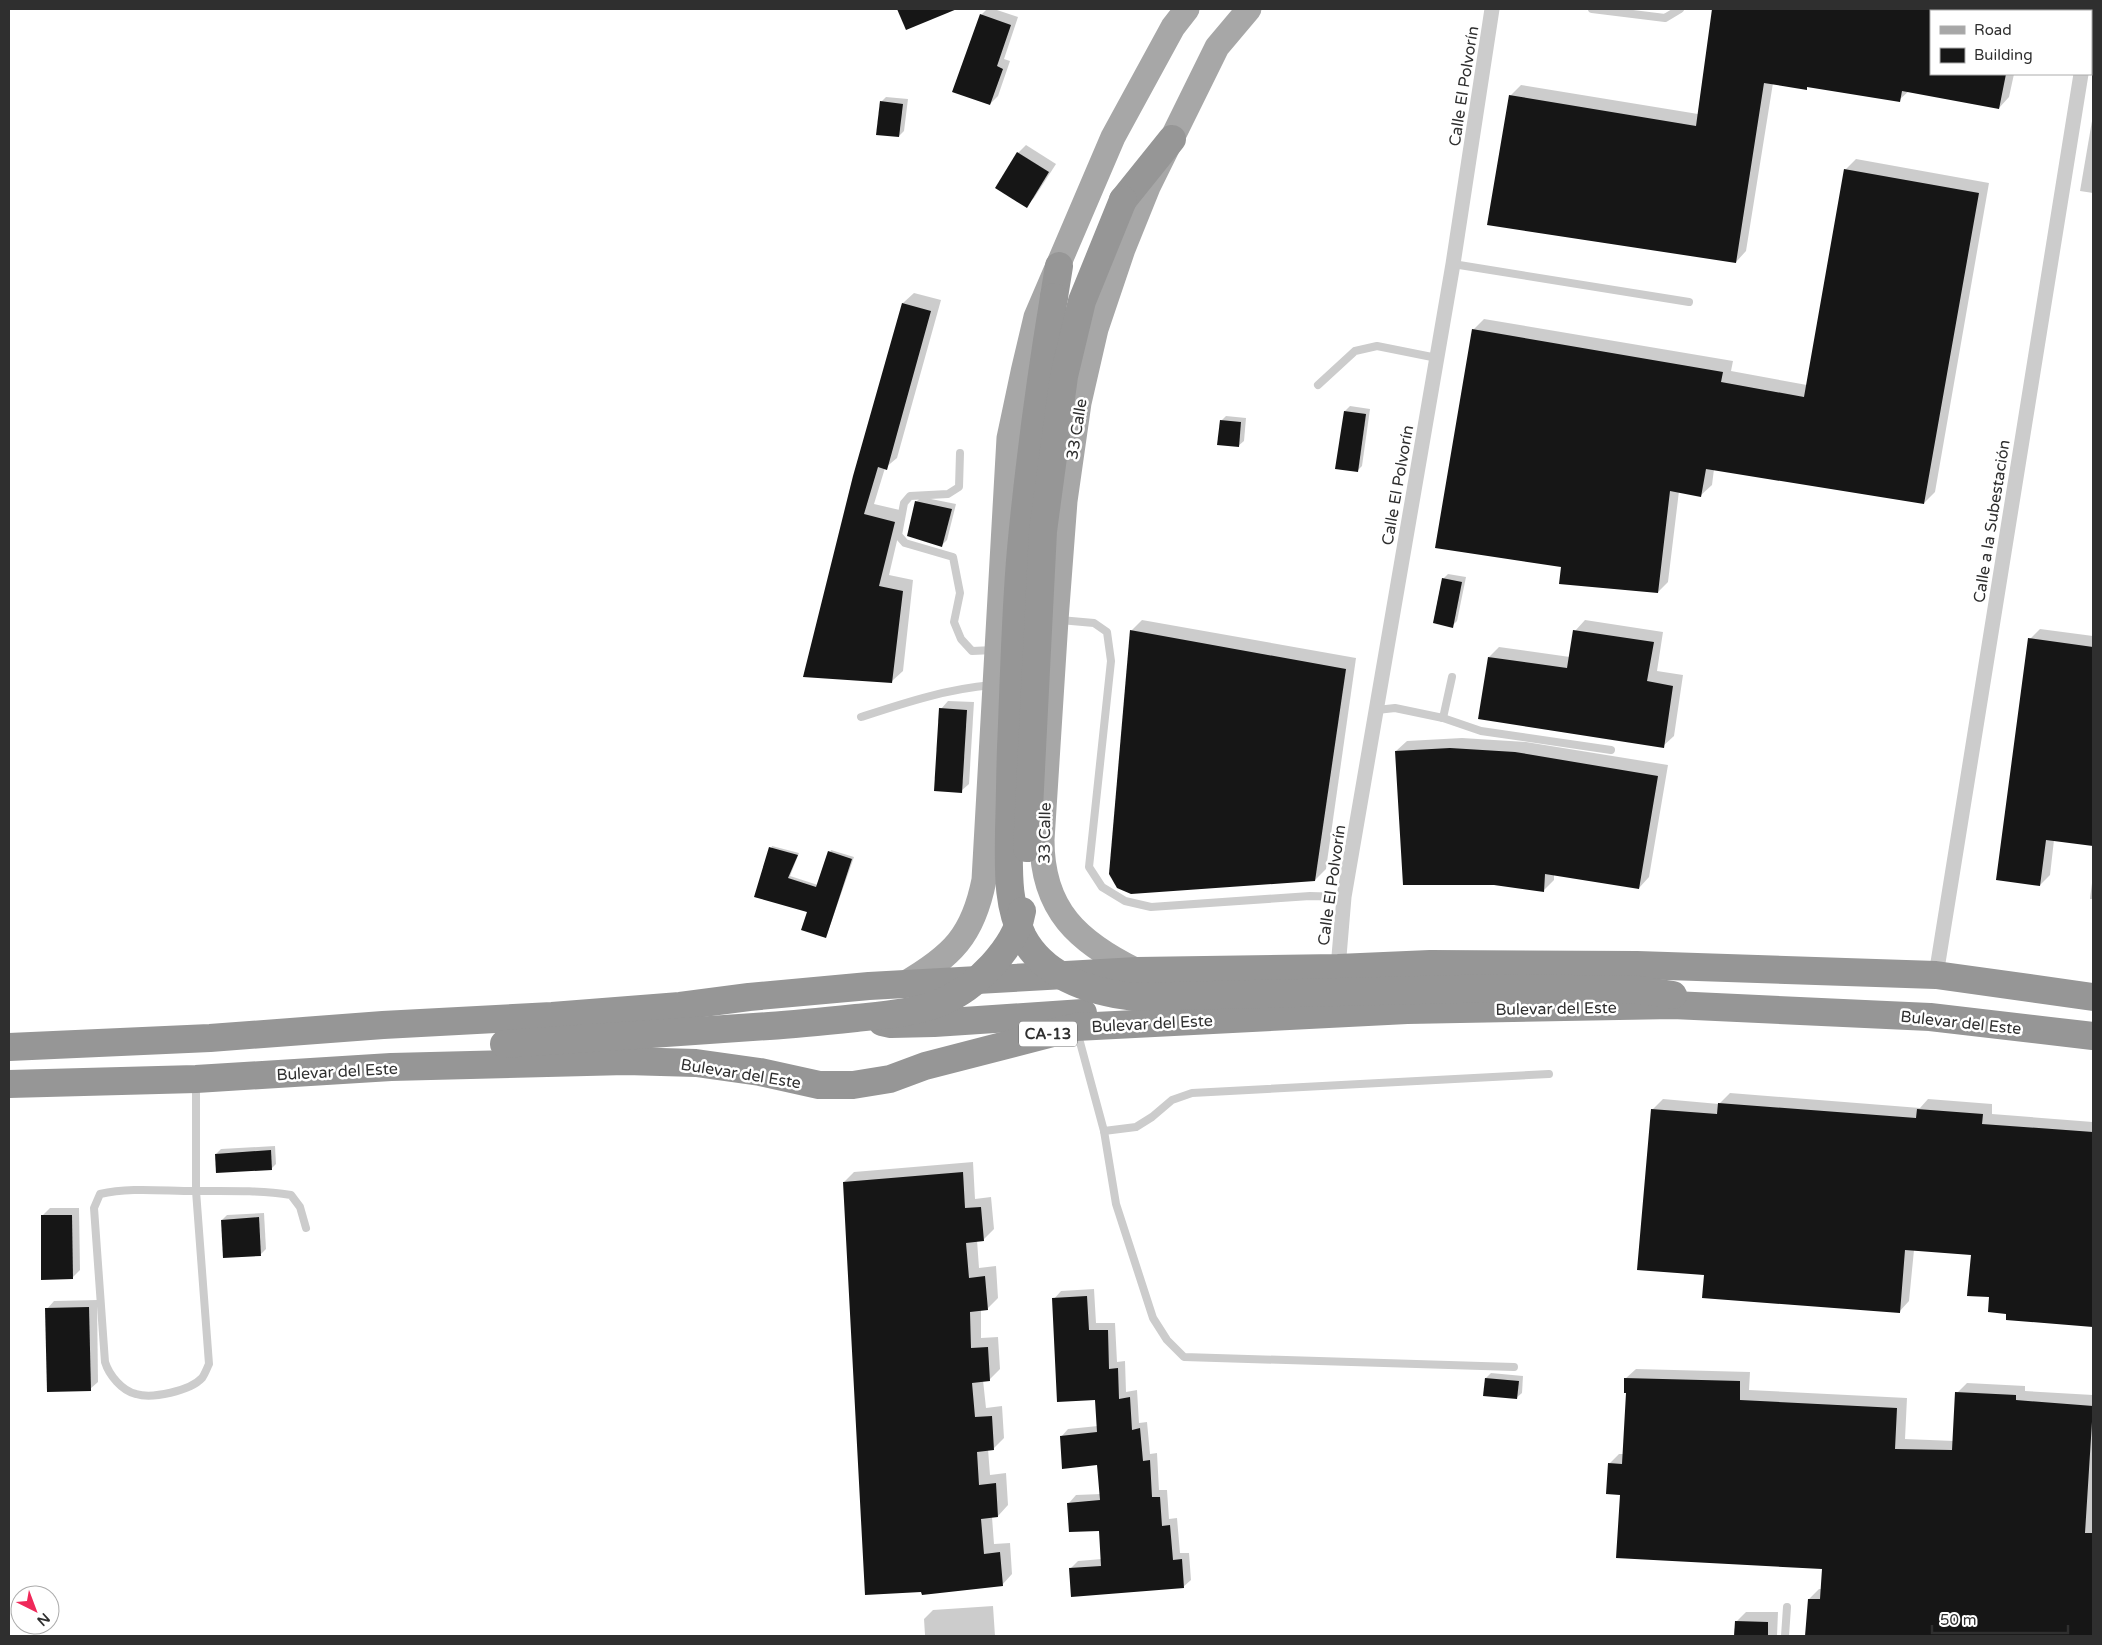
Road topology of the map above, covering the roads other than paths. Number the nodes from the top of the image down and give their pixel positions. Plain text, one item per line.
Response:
1 (1187, 9) edge
2 (1249, 9) edge
3 (1492, 9) edge
4 (1592, 9) edge
5 (1680, 9) edge
6 (2081, 75) edge
7 (1172, 139) junction
8 (1453, 264) junction
9 (1059, 266) junction
10 (1689, 302) dead end
11 (1437, 358) junction
12 (1318, 385) dead end
13 (960, 453) dead end
14 (1056, 620) junction
15 (996, 650) junction
16 (1452, 677) dead end
17 (994, 685) junction
18 (1378, 710) junction
19 (861, 717) dead end
20 (1443, 718) junction
21 (1611, 750) dead end
22 (988, 838) junction
23 (1042, 840) junction
24 (1344, 897) junction
25 (1338, 968) junction
26 (1138, 971) junction
27 (1936, 975) junction
28 (904, 984) junction
29 (865, 987) junction
30 (2093, 997) edge
31 (1728, 1008) junction
32 (1161, 1023) junction
33 (1076, 1027) junction
34 (2093, 1036) edge
35 (9, 1047) edge
36 (391, 1067) junction
37 (1549, 1074) dead end
38 (196, 1079) junction
39 (9, 1084) edge
40 (1104, 1132) junction
41 (196, 1191) junction
42 (306, 1228) dead end
43 (1514, 1367) dead end
44 (1787, 1607) dead end
45 (1785, 1636) edge

1 - 9 main road
2 - 7 main road, 33 Calle
3 - 8 street, Calle El Polvorín
4 - 5 lane
6 - 27 street, Calle a la Subestación
7 - 14 main road, 33 Calle
7 - 36 highway, bridge
8 - 10 lane
8 - 11 street, Calle El Polvorín
9 - 15 main road
9 - 31 highway, bridge
11 - 12 lane
11 - 18 street, Calle El Polvorín
13 - 15 lane
14 - 23 main road, 33 Calle
14 - 24 lane
15 - 17 main road
16 - 20 lane
17 - 19 lane
17 - 22 main road
18 - 20 lane
18 - 24 street, Calle El Polvorín
20 - 21 lane
22 - 23 main road
22 - 28 main road
23 - 26 main road, 33 Calle
24 - 25 street, Calle El Polvorín
25 - 26 highway
25 - 27 highway
26 - 28 highway
27 - 30 highway
28 - 29 highway
29 - 32 highway
29 - 35 highway
31 - 32 highway, Bulevar del Este / CA-13
31 - 34 highway, Bulevar del Este / CA-13
32 - 33 highway, Bulevar del Este / CA-13
33 - 36 highway, Bulevar del Este / CA-13
33 - 40 lane
36 - 38 highway, Bulevar del Este / CA-13
37 - 40 lane
38 - 39 highway, Bulevar del Este / CA-13
38 - 41 lane
40 - 43 lane
41 - 41 lane
41 - 42 lane
44 - 45 lane

